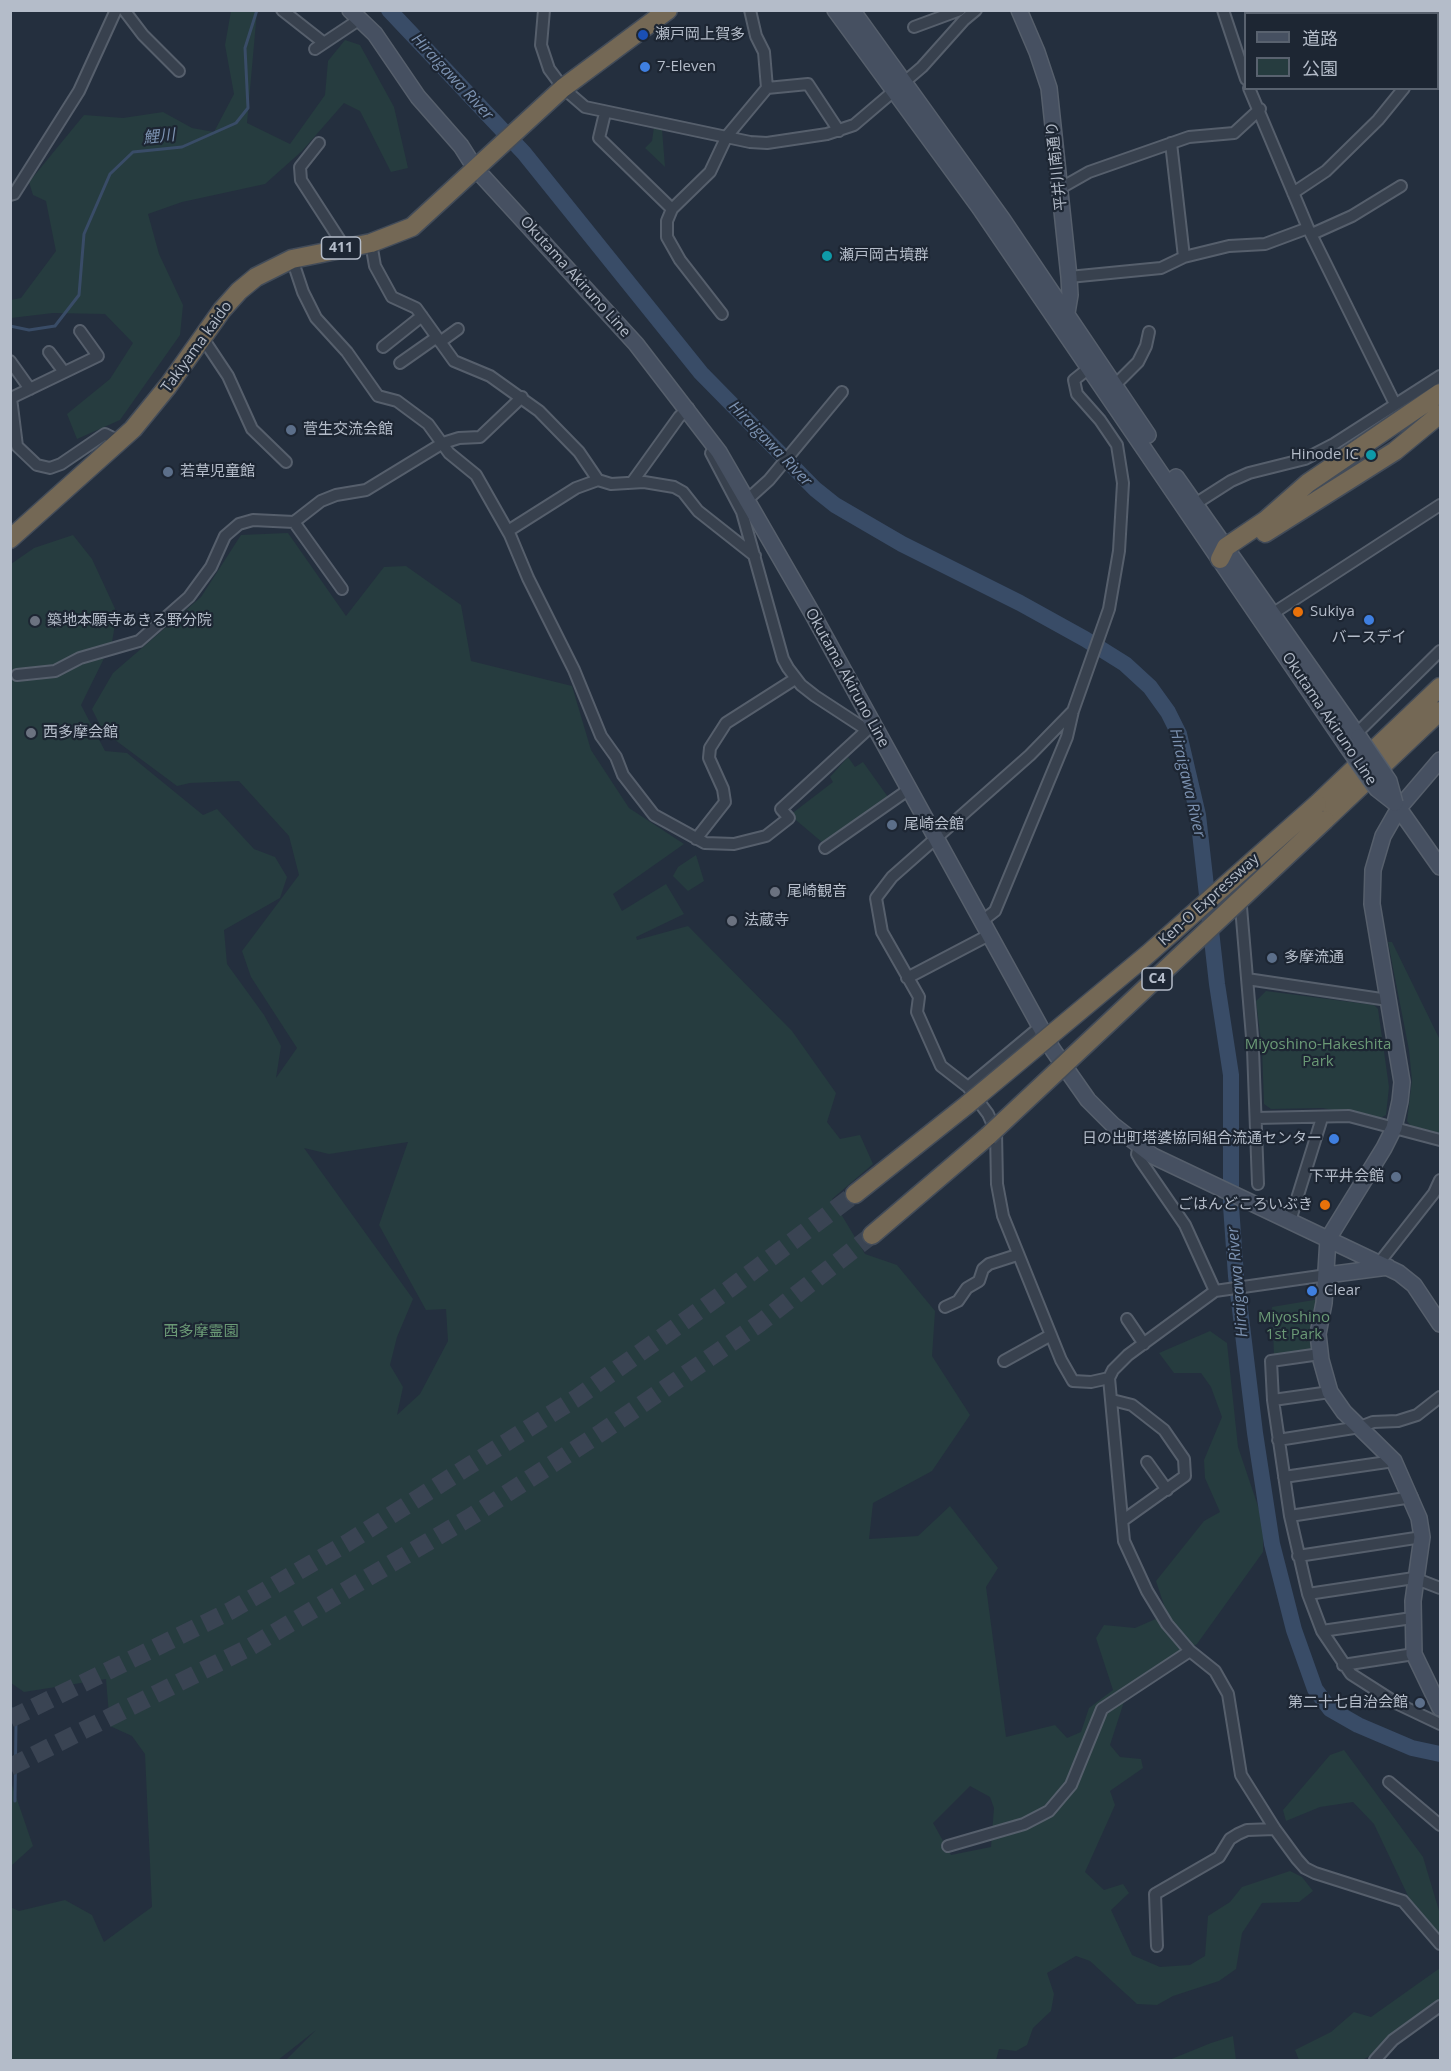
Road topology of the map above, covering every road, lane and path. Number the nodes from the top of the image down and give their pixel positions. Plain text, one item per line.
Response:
1 (117, 10) edge
2 (124, 10) edge
3 (282, 10) edge
4 (544, 10) edge
5 (668, 10) edge
6 (750, 10) edge
7 (835, 10) edge
8 (852, 10) edge
9 (1019, 10) edge
10 (1222, 10) edge
11 (968, 11) edge
12 (355, 15) edge
13 (914, 27) dead end
14 (179, 70) dead end
15 (1244, 75) edge
16 (900, 87) junction
17 (563, 88) junction
18 (767, 88) junction
19 (1253, 90) edge
20 (1402, 90) edge
21 (1260, 109) junction
22 (605, 113) junction
23 (839, 131) junction
24 (727, 136) junction
25 (319, 143) dead end
26 (1171, 144) junction
27 (479, 164) junction
28 (1401, 186) dead end
29 (1059, 189) junction
30 (1293, 193) junction
31 (10, 195) edge
32 (672, 209) junction
33 (1310, 231) junction
34 (371, 243) junction
35 (345, 248) junction
36 (1184, 257) junction
37 (292, 259) junction
38 (1069, 277) junction
39 (722, 314) dead end
40 (422, 315) junction
41 (1062, 317) junction
42 (458, 329) dead end
43 (80, 331) dead end
44 (1149, 332) dead end
45 (202, 337) junction
46 (438, 339) junction
47 (383, 346) dead end
48 (49, 351) dead end
49 (10, 361) edge
50 (400, 363) dead end
51 (1089, 368) junction
52 (64, 372) junction
53 (1440, 376) edge
54 (1115, 386) junction
55 (30, 389) junction
56 (842, 392) dead end
57 (1440, 392) edge
58 (522, 397) junction
59 (1395, 404) junction
60 (688, 408) junction
61 (1440, 413) edge
62 (121, 442) junction
63 (443, 443) junction
64 (14, 447) edge
65 (286, 462) dead end
66 (598, 480) junction
67 (633, 481) junction
68 (748, 499) junction
69 (1195, 504) junction
70 (1440, 505) edge
71 (1297, 507) junction
72 (294, 522) junction
73 (508, 531) junction
74 (10, 539) edge
75 (1226, 554) junction
76 (755, 556) junction
77 (342, 589) dead end
78 (1272, 614) junction
79 (1440, 651) edge
80 (17, 675) dead end
81 (795, 679) junction
82 (1440, 687) edge
83 (1073, 711) junction
84 (1440, 711) edge
85 (870, 728) junction
86 (1354, 739) junction
87 (1440, 760) edge
88 (908, 790) junction
89 (1397, 806) junction
90 (1321, 812) junction
91 (696, 839) junction
92 (936, 839) junction
93 (825, 848) dead end
94 (1440, 867) edge
95 (1241, 907) dead end
96 (985, 928) junction
97 (907, 978) junction
98 (1247, 979) junction
99 (1388, 1000) junction
100 (1040, 1027) junction
101 (968, 1096) junction
102 (1256, 1118) junction
103 (1322, 1118) junction
104 (1394, 1128) junction
105 (1440, 1140) edge
106 (1139, 1146) junction
107 (1440, 1180) edge
108 (1258, 1184) dead end
109 (855, 1194) tunnel mouth
110 (1290, 1221) junction
111 (872, 1235) tunnel mouth
112 (1328, 1239) junction
113 (1017, 1255) junction
114 (1384, 1265) junction
115 (1327, 1275) junction
116 (1217, 1291) junction
117 (945, 1307) dead end
118 (1127, 1319) dead end
119 (1440, 1324) edge
120 (1051, 1335) junction
121 (1144, 1344) junction
122 (1320, 1354) junction
123 (1004, 1361) dead end
124 (1108, 1378) junction
125 (1330, 1392) junction
126 (1440, 1397) edge
127 (1112, 1400) junction
128 (1273, 1400) junction
129 (1360, 1427) junction
130 (1278, 1440) junction
131 (1394, 1461) junction
132 (1147, 1462) dead end
133 (1284, 1477) junction
134 (1167, 1490) junction
135 (1412, 1497) junction
136 (1290, 1515) junction
137 (1122, 1521) junction
138 (1422, 1538) junction
139 (1298, 1556) junction
140 (1414, 1578) junction
141 (1440, 1588) edge
142 (1308, 1594) junction
143 (1412, 1618) junction
144 (1322, 1631) junction
145 (1190, 1651) junction
146 (1414, 1654) junction
147 (1343, 1665) junction
148 (1440, 1708) edge
149 (1440, 1724) edge
150 (1389, 1782) dead end
151 (1440, 1825) edge
152 (1275, 1829) junction
153 (948, 1846) dead end
154 (1440, 1944) edge
155 (1157, 1946) dead end
156 (1440, 2007) edge
157 (1375, 2061) edge

1 - 31 street
2 - 14 street
3 - 12 street
4 - 17 street
5 - 17 highway, 411
6 - 18 street
7 - 16 main road, Okutama Akiruno Line
8 - 16 main road, Okutama Akiruno Line
9 - 29 main road, 平井川南通り
10 - 15 street
11 - 13 street
11 - 16 street
12 - 27 main road, Okutama Akiruno Line
16 - 23 street
16 - 41 main road, Okutama Akiruno Line
17 - 22 street
17 - 27 highway, Takiyama kaido / 411
18 - 23 street
18 - 24 street
19 - 21 street
20 - 30 street
21 - 26 street
21 - 30 street
22 - 24 street
22 - 32 street
23 - 24 street
24 - 32 street
25 - 35 street
26 - 29 street
26 - 36 street
27 - 34 highway, Takiyama kaido / 411
27 - 60 main road, Okutama Akiruno Line
28 - 33 street
29 - 38 main road, 平井川南通り
30 - 33 street
32 - 39 street
33 - 36 street
33 - 59 street
34 - 35 highway, Takiyama kaido / 411
34 - 40 street
35 - 37 highway, Takiyama kaido / 411
36 - 38 street
37 - 45 highway, Takiyama kaido / 411
37 - 63 street
38 - 41 main road, 平井川南通り
40 - 46 street
40 - 47 street
41 - 51 main road, Okutama Akiruno Line
41 - 54 main road, Okutama Akiruno Line
42 - 46 street
43 - 52 street
44 - 54 street
45 - 62 highway, Takiyama kaido / 411
45 - 65 street
46 - 50 street
46 - 58 street
48 - 52 street
49 - 55 street
51 - 75 main road, Okutama Akiruno Line
51 - 83 street
52 - 55 street
53 - 59 street
54 - 69 main road, Okutama Akiruno Line
55 - 64 street
56 - 68 street
57 - 71 highway
58 - 63 street
58 - 66 street
59 - 69 street
60 - 67 street
60 - 68 main road, Okutama Akiruno Line
60 - 76 street
61 - 71 highway
62 - 64 street
62 - 74 highway, Takiyama kaido / 411
63 - 72 street
63 - 73 street
66 - 67 street
66 - 73 street
67 - 76 street
68 - 85 main road, Okutama Akiruno Line
69 - 75 main road, Okutama Akiruno Line
70 - 78 street
71 - 75 highway
72 - 77 street
72 - 80 street
73 - 91 street
75 - 78 main road, Okutama Akiruno Line
75 - 86 main road, Okutama Akiruno Line
76 - 81 street
78 - 86 main road, Okutama Akiruno Line
79 - 86 street
81 - 85 street
81 - 91 street
82 - 90 highway, Ken-O Expressway / C4
83 - 92 street
83 - 96 street
84 - 90 highway, Ken-O Expressway / C4
85 - 88 main road, Okutama Akiruno Line
85 - 91 street
86 - 89 main road, Okutama Akiruno Line, bridge
87 - 89 main road
88 - 92 main road, Okutama Akiruno Line
88 - 93 street
89 - 94 main road, Okutama Akiruno Line
89 - 99 main road
90 - 101 highway, Ken-O Expressway / C4, bridge
90 - 111 highway, Ken-O Expressway / C4, bridge
92 - 96 main road, Okutama Akiruno Line
92 - 97 street
95 - 98 street
96 - 97 street
96 - 100 main road, Okutama Akiruno Line
97 - 101 street
98 - 99 street
98 - 102 street
99 - 104 main road
100 - 101 street
100 - 106 main road, Okutama Akiruno Line
101 - 109 highway, Ken-O Expressway / C4
101 - 113 street
102 - 103 street
102 - 108 street
103 - 104 street
103 - 110 street
104 - 105 street
104 - 112 main road
106 - 110 main road, Okutama Akiruno Line
106 - 116 street
107 - 114 street
110 - 112 main road
112 - 114 main road
112 - 115 main road
113 - 117 street
113 - 120 street
114 - 115 main road
114 - 119 main road
115 - 116 street
115 - 122 main road
116 - 121 street
118 - 121 street
120 - 123 street
120 - 124 street
121 - 124 street
122 - 125 main road
122 - 128 street
124 - 127 street
125 - 128 street
125 - 129 main road
126 - 129 street
127 - 134 street
127 - 137 street
128 - 130 street
129 - 130 street
129 - 131 main road
130 - 133 street
131 - 133 street
131 - 135 main road
132 - 134 street
133 - 136 street
134 - 137 street
135 - 136 street
135 - 138 main road
136 - 139 street
137 - 145 street
138 - 139 street
138 - 140 main road
139 - 142 street
140 - 141 street
140 - 142 street
140 - 143 main road
142 - 144 street
143 - 144 street
143 - 146 main road
144 - 147 street
145 - 152 street
145 - 153 street
146 - 147 street
146 - 148 main road
147 - 149 street
150 - 151 street
152 - 154 street
152 - 155 street
156 - 157 street

